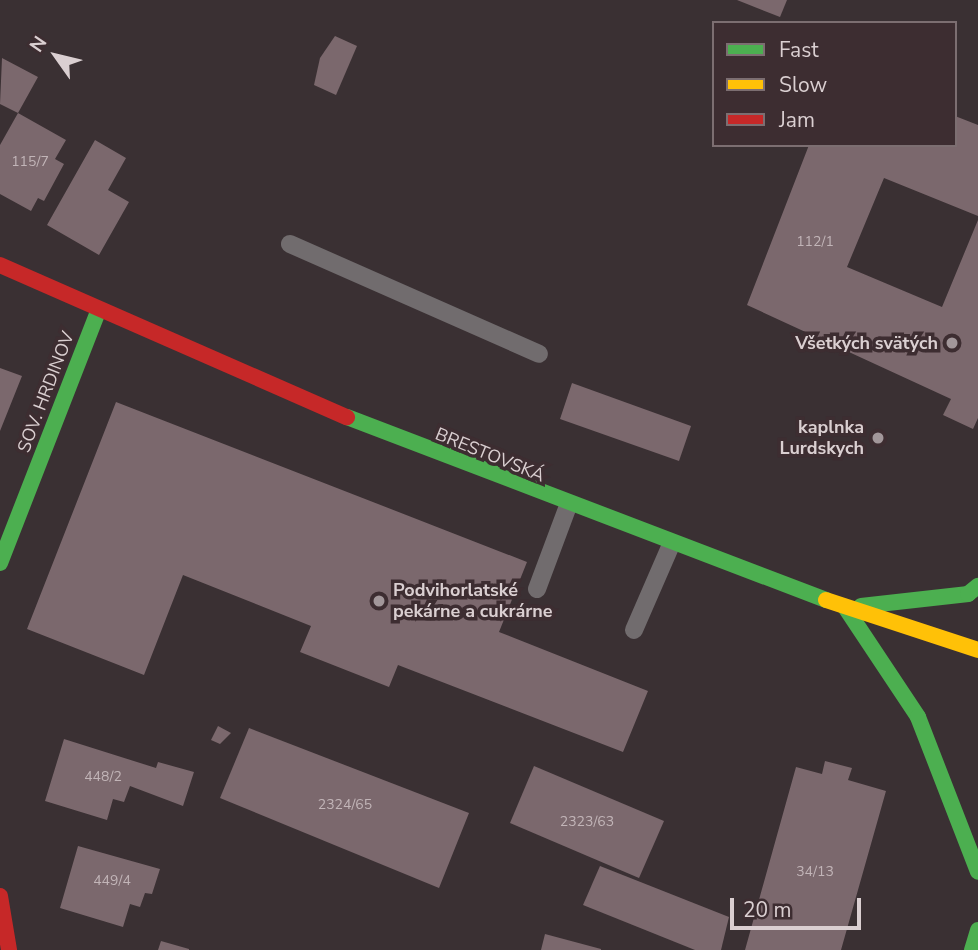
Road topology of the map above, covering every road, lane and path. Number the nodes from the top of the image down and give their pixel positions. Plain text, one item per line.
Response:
1 (289, 244) dead end
2 (0, 265) edge
3 (98, 312) junction
4 (539, 354) dead end
5 (568, 506) junction
6 (671, 545) junction
7 (0, 563) edge
8 (978, 586) edge
9 (537, 589) dead end
10 (845, 607) junction
11 (634, 630) dead end
12 (978, 650) edge
13 (978, 872) edge
14 (0, 897) edge
15 (978, 930) edge
16 (9, 950) edge
17 (972, 950) edge

1 - 4 lane
2 - 3 street, BRESTOVSKÁ
3 - 5 street, BRESTOVSKÁ
3 - 7 street, SOV. HRDINOV
5 - 6 street, BRESTOVSKÁ
5 - 9 lane
6 - 10 street, BRESTOVSKÁ
6 - 11 lane
8 - 10 street
10 - 12 street, BRESTOVSKÁ
10 - 13 street
14 - 16 street
15 - 17 street

